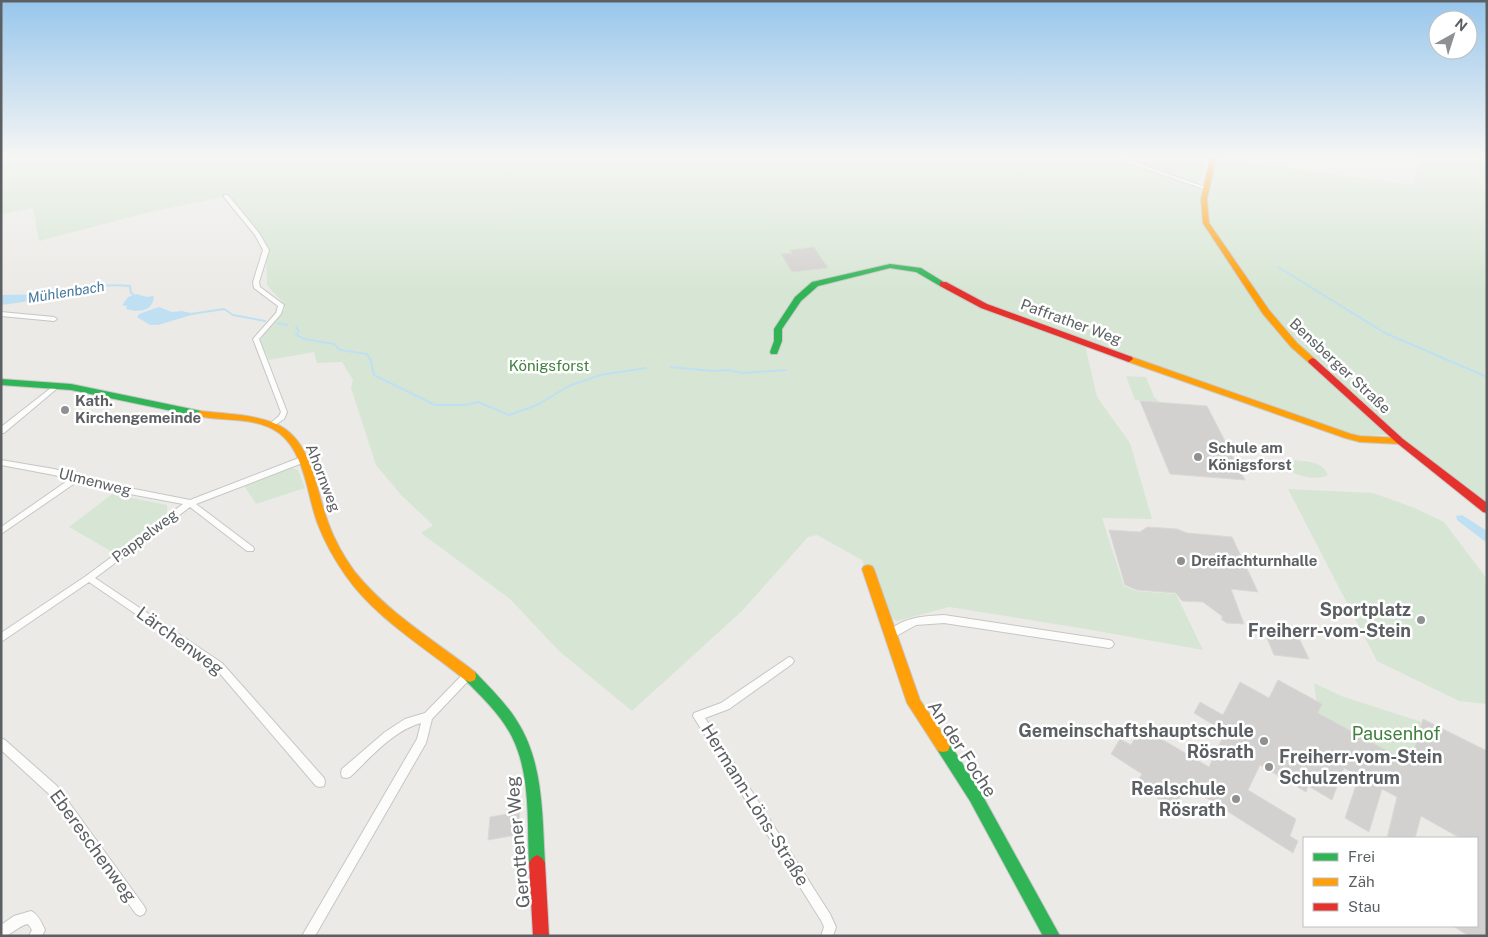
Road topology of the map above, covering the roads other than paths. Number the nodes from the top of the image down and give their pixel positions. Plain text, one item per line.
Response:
1 (231, 202) edge
2 (1204, 202) edge
3 (1, 314) edge
4 (54, 319) dead end
5 (774, 352) dead end
6 (1, 382) edge
7 (58, 385) junction
8 (272, 425) junction
9 (1, 431) edge
10 (1400, 441) junction
11 (302, 460) junction
12 (1, 462) edge
13 (75, 479) junction
14 (190, 503) junction
15 (1487, 509) edge
16 (1, 531) edge
17 (250, 549) dead end
18 (868, 569) dead end
19 (90, 578) junction
20 (891, 635) junction
21 (1, 638) edge
22 (1109, 644) dead end
23 (789, 661) dead end
24 (468, 676) junction
25 (428, 717) junction
26 (1, 743) edge
27 (346, 773) dead end
28 (320, 782) dead end
29 (140, 910) dead end
30 (1, 934) edge
31 (35, 936) edge
32 (308, 936) edge
33 (541, 936) edge
34 (827, 936) edge
35 (1052, 936) edge

1 - 8 street
2 - 10 street, Bensberger Straße
3 - 4 street
5 - 10 street, Paffrather Weg
6 - 7 street, Ahornweg
7 - 8 street, Ahornweg
7 - 9 street
8 - 11 street, Ahornweg
10 - 15 street, Bensberger Straße
11 - 14 street, Pappelweg
11 - 24 street, Ahornweg
12 - 13 street, Ulmenweg
13 - 14 street, Ulmenweg
13 - 16 street
14 - 17 street
14 - 19 street, Pappelweg
18 - 20 street, An der Foche
19 - 21 street, Pappelweg
19 - 28 street, Lärchenweg
20 - 22 street
20 - 35 street, An der Foche
23 - 34 street, Hermann-Löns-Straße
24 - 25 street
24 - 33 street, Gerottener Weg
25 - 27 street
25 - 32 street
26 - 29 street, Ebereschenweg
30 - 31 street

